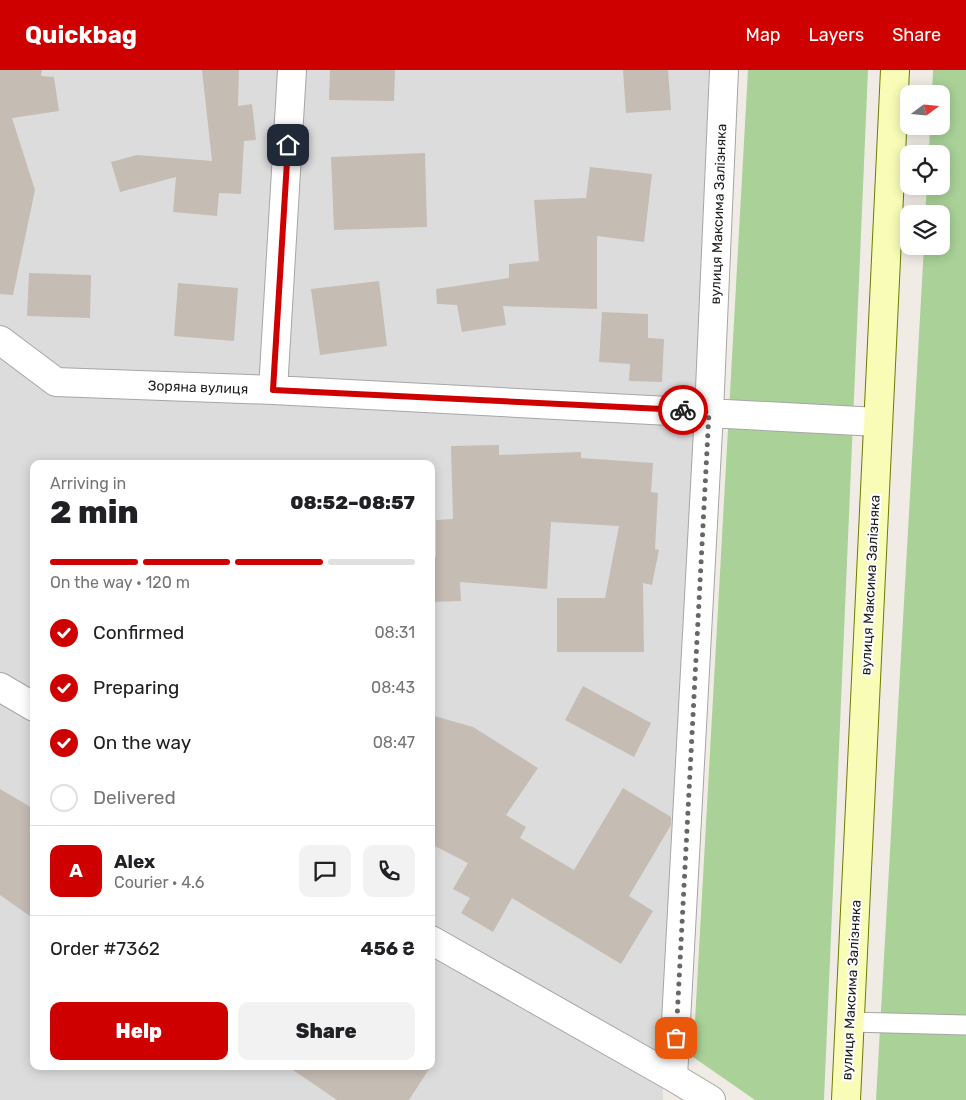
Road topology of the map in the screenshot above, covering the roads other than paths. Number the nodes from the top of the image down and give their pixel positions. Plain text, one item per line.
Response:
1 (292, 70) edge
2 (724, 70) edge
3 (895, 70) edge
4 (0, 340) edge
5 (273, 390) junction
6 (709, 412) junction
7 (878, 422) junction
8 (0, 687) edge
9 (30, 705) edge
10 (435, 942) edge
11 (850, 1022) junction
12 (966, 1025) edge
13 (673, 1077) junction
14 (711, 1100) edge
15 (846, 1100) edge

1 - 5 street
2 - 6 street, вулиця Максима Залізняка
3 - 7 main road, вулиця Максима Залізняка
4 - 5 street, Зоряна вулиця
5 - 6 street, Зоряна вулиця
6 - 7 street, Зоряна вулиця
6 - 13 street, вулиця Максима Залізняка
7 - 11 main road, вулиця Максима Залізняка
8 - 9 street
10 - 13 street
11 - 12 lane
11 - 15 main road, вулиця Максима Залізняка
13 - 14 street

